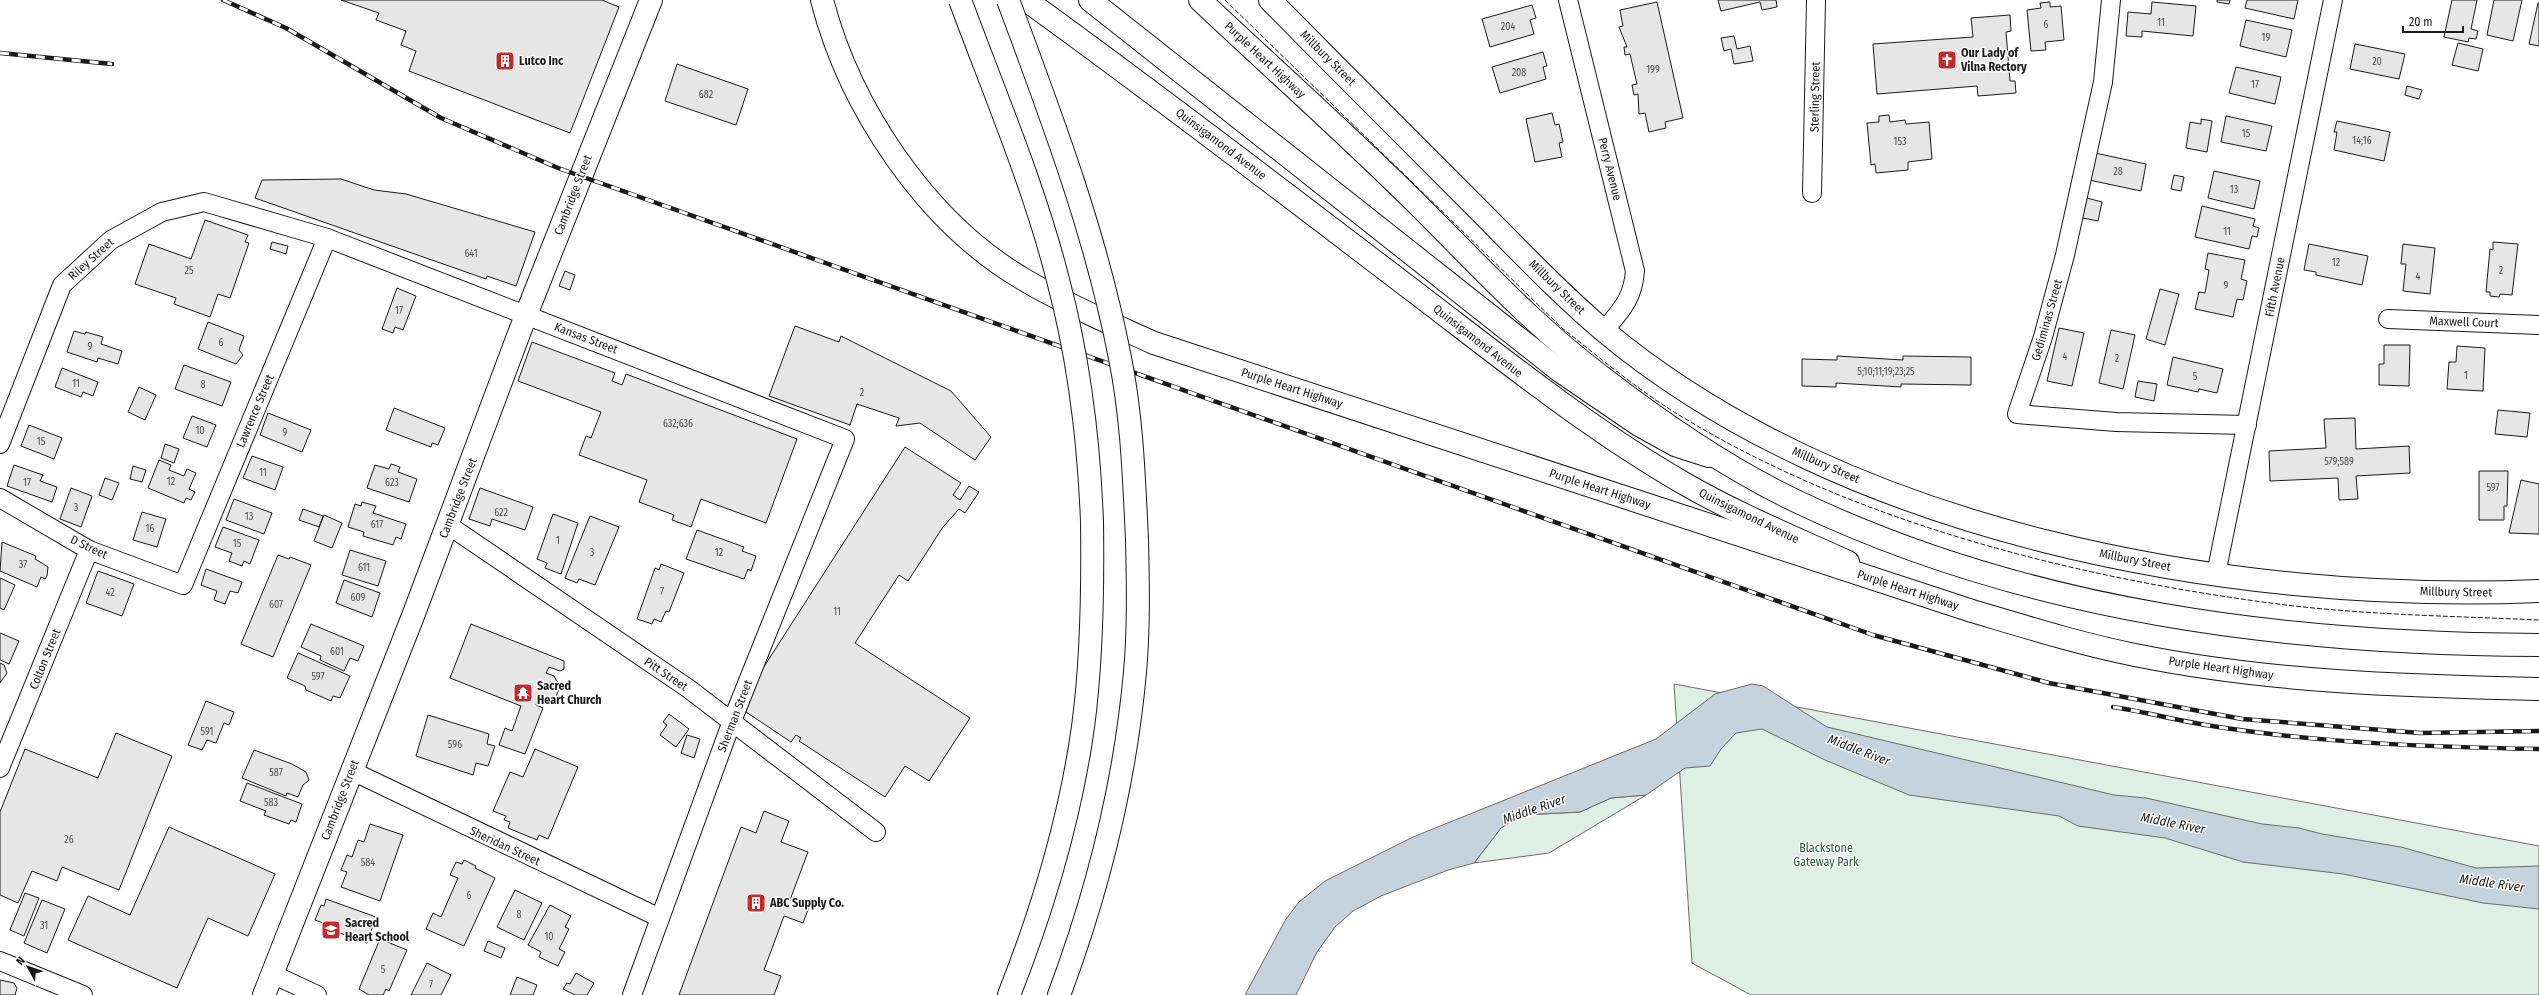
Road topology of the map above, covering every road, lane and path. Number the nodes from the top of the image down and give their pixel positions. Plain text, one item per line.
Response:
1 (651, 0) edge
2 (822, 0) edge
3 (960, 0) edge
4 (1008, 0) edge
5 (1026, 0) edge
6 (1090, 0) edge
7 (1200, 0) edge
8 (1270, 0) edge
9 (1568, 0) edge
10 (1816, 0) edge
11 (2111, 0) edge
12 (2333, 0) edge
13 (1812, 193) dead end
14 (327, 238) junction
15 (526, 315) junction
16 (2388, 319) dead end
17 (2539, 325) edge
18 (1604, 331) junction
19 (2246, 425) junction
20 (845, 439) joint
21 (0, 444) edge
22 (1725, 462) junction
23 (0, 498) edge
24 (448, 525) junction
25 (89, 550) junction
26 (2216, 574) junction
27 (183, 585) joint
28 (2539, 591) edge
29 (1972, 611) junction
30 (2539, 645) edge
31 (2539, 689) edge
32 (732, 721) junction
33 (0, 768) edge
34 (352, 771) junction
35 (876, 832) dead end
36 (660, 918) junction
37 (0, 961) edge
38 (272, 974) junction
39 (83, 995) edge
40 (264, 995) edge
41 (317, 995) edge
42 (632, 995) edge
43 (1009, 995) edge
44 (1059, 995) edge

1 - 15 main road, Cambridge Street
2 - 29 main road, Purple Heart Highway
3 - 43 main road, bridge
4 - 44 main road, bridge
5 - 29 main road, Quinsigamond Avenue
6 - 22 main road
7 - 22 main road, Purple Heart Highway
8 - 18 main road, Millbury Street
9 - 18 street, Perry Avenue
10 - 13 street, Sterling Street
11 - 19 street, Gediminas Street
12 - 19 street, Fifth Avenue
14 - 15 street, Kansas Street
14 - 21 street, Riley Street
14 - 27 street, Lawrence Street
15 - 20 street, Kansas Street
15 - 24 main road, Cambridge Street
16 - 17 street, Maxwell Court
18 - 26 main road, Millbury Street
19 - 26 street, Fifth Avenue
20 - 32 street, Sherman Street
22 - 30 main road, Purple Heart Highway
23 - 25 street, D Street
24 - 32 street, Pitt Street
24 - 34 main road, Cambridge Street
25 - 27 street, D Street
25 - 33 street, Colton Street
26 - 28 main road, Millbury Street
29 - 31 main road, Purple Heart Highway
32 - 35 street, Pitt Street
32 - 36 street, Sherman Street
34 - 36 street, Sheridan Street
34 - 38 main road, Cambridge Street
36 - 42 street, Sherman Street
37 - 39 street
38 - 40 main road, Cambridge Street
38 - 41 street

